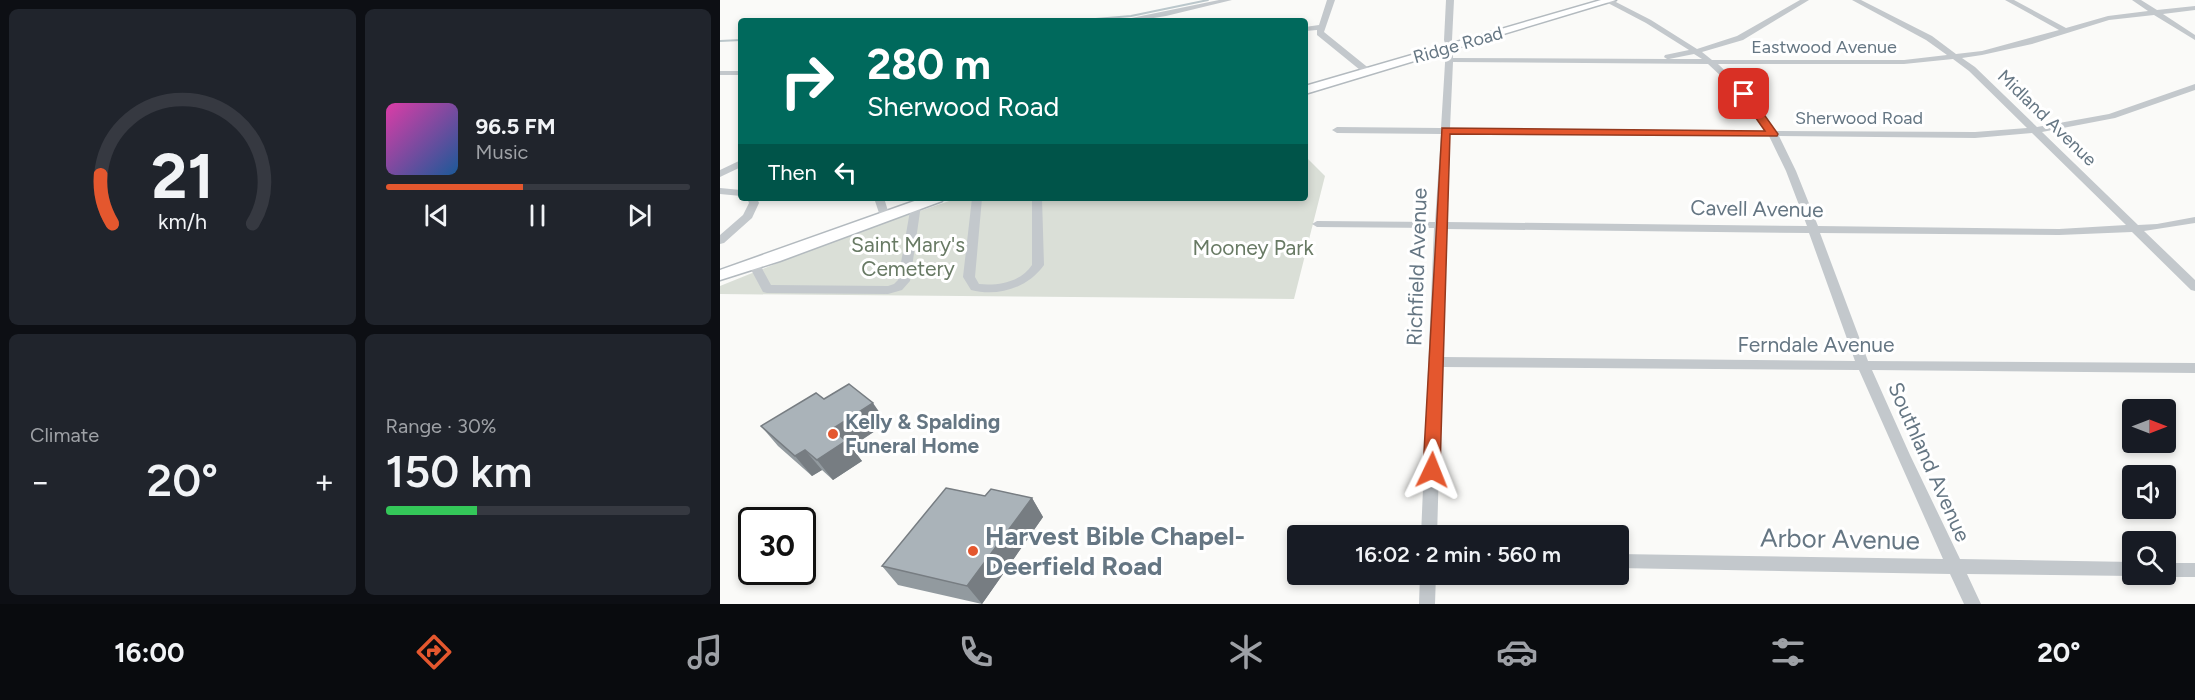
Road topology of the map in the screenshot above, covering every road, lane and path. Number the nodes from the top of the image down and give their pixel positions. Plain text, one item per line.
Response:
1 (1228, 0) edge
2 (1331, 0) edge
3 (1449, 0) edge
4 (1610, 0) edge
5 (1805, 0) edge
6 (1856, 0) edge
7 (2009, 0) edge
8 (2136, 0) edge
9 (2195, 8) edge
10 (2155, 11) junction
11 (1140, 18) edge
12 (1320, 27) junction
13 (1308, 29) edge
14 (2064, 30) junction
15 (2195, 38) edge
16 (1450, 47) junction
17 (1696, 51) junction
18 (1957, 57) junction
19 (1448, 60) junction
20 (1646, 60) junction
21 (1712, 62) junction
22 (1368, 72) junction
23 (720, 73) edge
24 (738, 73) edge
25 (2195, 87) edge
26 (1308, 89) edge
27 (1337, 130) dead end
28 (1445, 130) junction
29 (2036, 130) junction
30 (1773, 134) junction
31 (738, 165) edge
32 (720, 174) edge
33 (720, 190) edge
34 (738, 193) edge
35 (753, 201) edge
36 (880, 201) edge
37 (926, 201) edge
38 (977, 201) edge
39 (1036, 201) edge
40 (916, 204) junction
41 (884, 214) junction
42 (2195, 220) edge
43 (1317, 224) dead end
44 (1440, 225) junction
45 (1814, 229) junction
46 (2137, 229) junction
47 (720, 241) edge
48 (754, 264) junction
49 (720, 275) edge
50 (2195, 287) edge
51 (1436, 362) junction
52 (1863, 364) junction
53 (2195, 368) edge
54 (1429, 525) edge
55 (1629, 561) edge
56 (1954, 566) junction
57 (2122, 569) edge
58 (2176, 570) edge
59 (2195, 570) edge
60 (1428, 585) edge
61 (1427, 604) edge
62 (1973, 604) edge

1 - 11 street
2 - 12 street
3 - 16 street, Richfield Avenue
4 - 16 street, Ridge Road
4 - 17 street, Southland Avenue
5 - 17 street
6 - 18 street, Midland Avenue
7 - 14 street
8 - 10 street
9 - 10 street, Eastwood Avenue
10 - 14 street, Eastwood Avenue
10 - 15 street
12 - 13 street
12 - 22 street
14 - 18 street, Eastwood Avenue
16 - 19 street, Richfield Avenue
16 - 22 street, Ridge Road
17 - 20 street
17 - 21 street, Southland Avenue
18 - 21 street, Eastwood Avenue
18 - 29 street, Midland Avenue
19 - 20 street, Eastwood Avenue
19 - 28 street, Richfield Avenue
20 - 21 street, Eastwood Avenue
21 - 30 street, Southland Avenue
22 - 26 street, Ridge Road
23 - 24 street
25 - 29 street, Sherwood Road
27 - 28 street, Sherwood Road
28 - 30 street, Sherwood Road
28 - 44 street, Richfield Avenue
29 - 30 street, Sherwood Road
29 - 46 street, Midland Avenue
30 - 45 street, Southland Avenue
31 - 32 street
33 - 34 street
35 - 47 street
36 - 41 street
37 - 40 street
38 - 39 street
40 - 41 street
40 - 48 street
41 - 48 street
42 - 46 street, Cavell Avenue
43 - 44 street, Cavell Avenue
44 - 45 street, Cavell Avenue
44 - 51 street, Richfield Avenue
45 - 46 street, Cavell Avenue
45 - 52 street, Southland Avenue
46 - 50 street, Midland Avenue
48 - 49 street
51 - 52 street, Ferndale Avenue
51 - 54 street, Richfield Avenue
52 - 53 street, Ferndale Avenue
52 - 56 street, Southland Avenue
55 - 56 street, Arbor Avenue
56 - 57 street, Arbor Avenue
56 - 62 street, Southland Avenue
58 - 59 street
60 - 61 street

